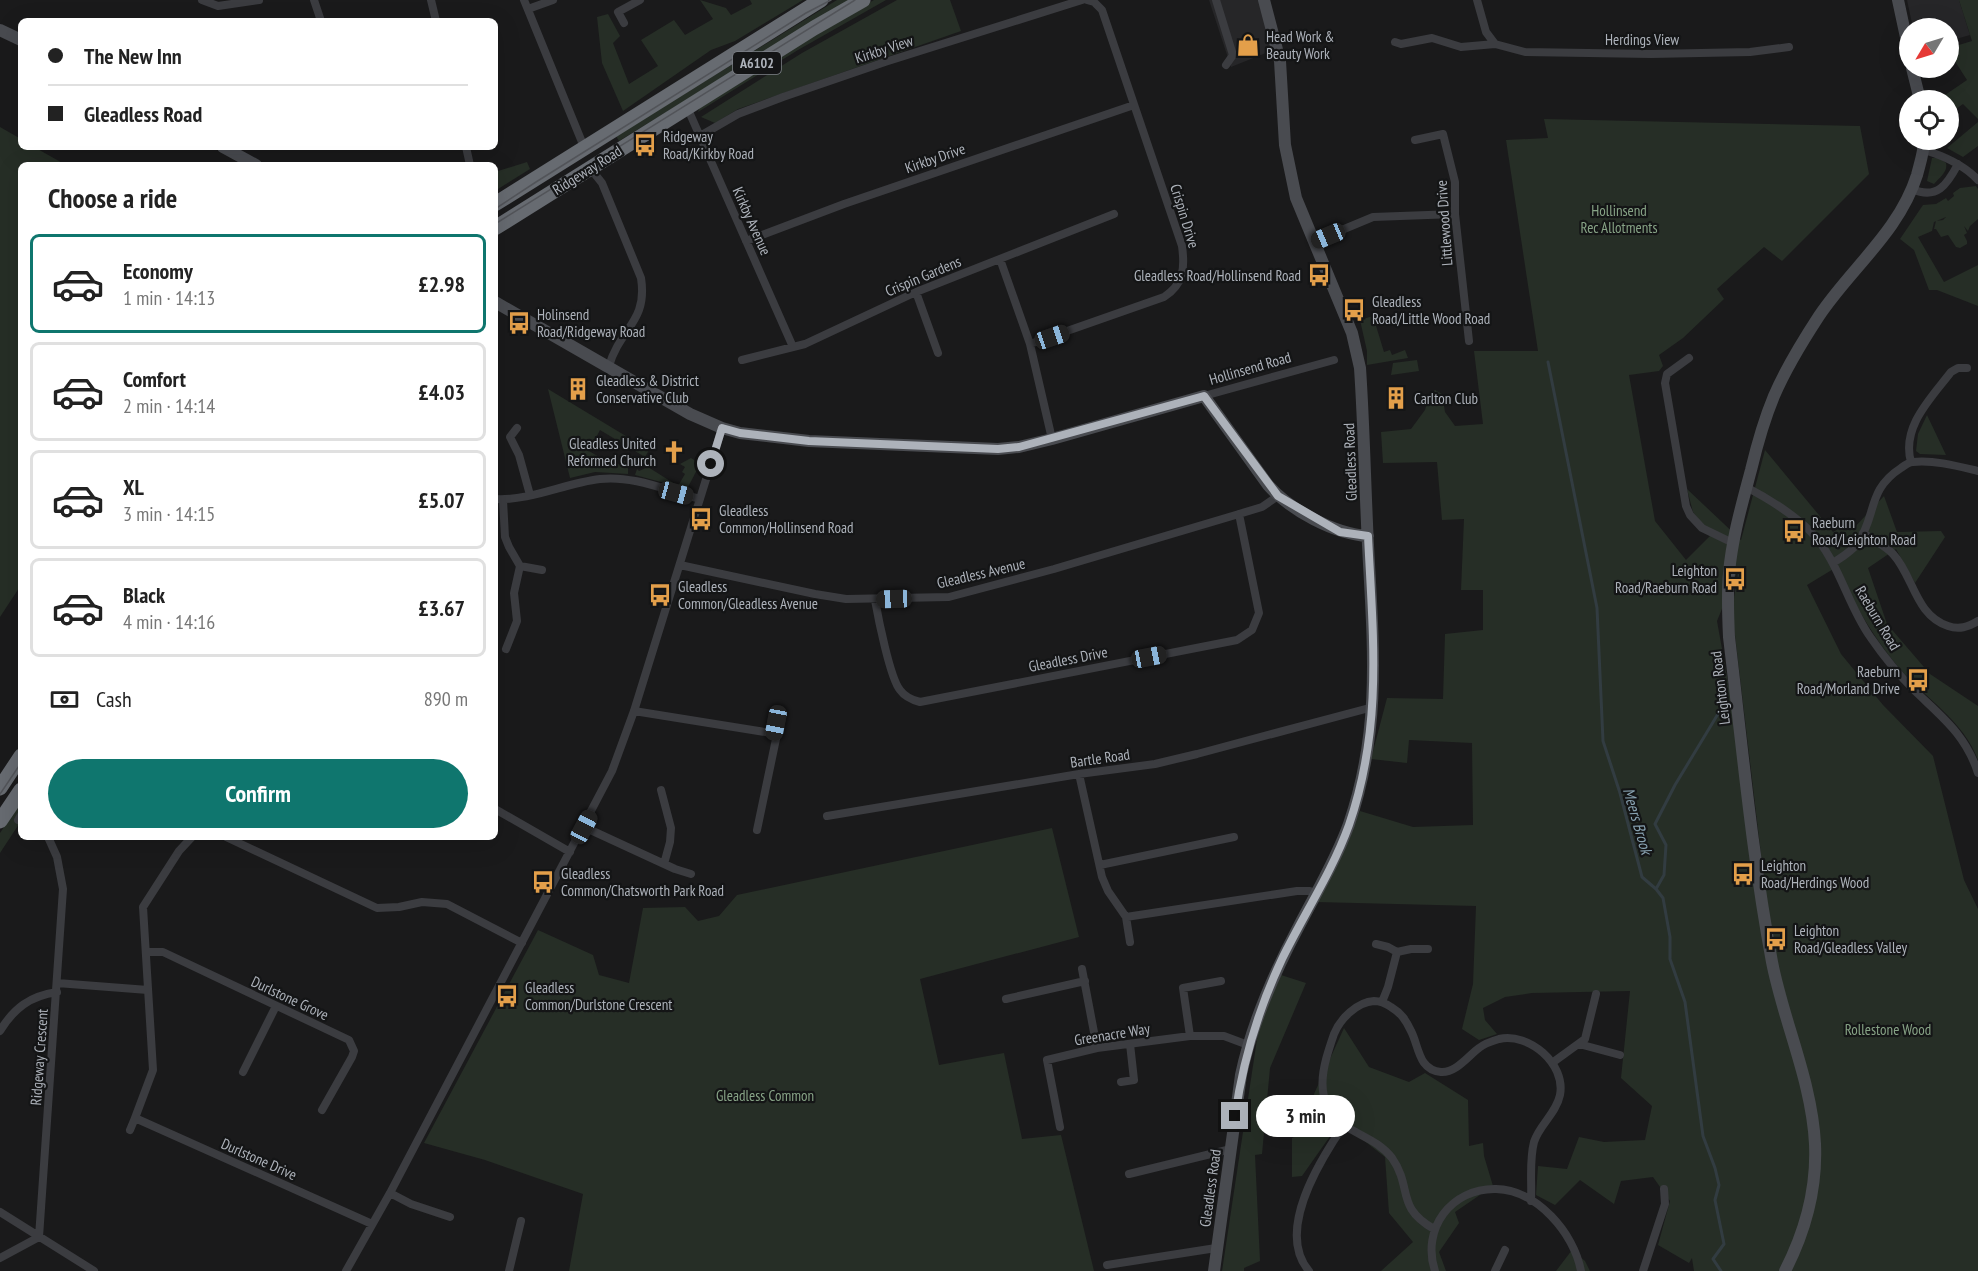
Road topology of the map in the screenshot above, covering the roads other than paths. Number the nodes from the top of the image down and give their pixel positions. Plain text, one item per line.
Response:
1 (202, 0) edge
2 (259, 0) edge
3 (314, 0) edge
4 (431, 0) edge
5 (524, 0) edge
6 (553, 0) edge
7 (640, 0) edge
8 (820, 0) edge
9 (863, 0) edge
10 (1082, 0) edge
11 (1087, 0) edge
12 (1216, 0) edge
13 (1264, 0) edge
14 (1477, 0) edge
15 (1898, 0) edge
16 (528, 9) junction
17 (320, 18) edge
18 (435, 18) edge
19 (1902, 18) edge
20 (624, 23) dead end
21 (0, 30) edge
22 (18, 39) edge
23 (1395, 42) dead end
24 (1495, 44) junction
25 (1789, 47) dead end
26 (1226, 65) dead end
27 (1134, 105) junction
28 (687, 107) junction
29 (700, 136) junction
30 (1414, 140) dead end
31 (584, 147) junction
32 (228, 150) edge
33 (1923, 150) edge
34 (1933, 150) edge
35 (250, 162) edge
36 (1958, 164) junction
37 (584, 172) junction
38 (1978, 180) edge
39 (1912, 189) junction
40 (499, 199) edge
41 (1114, 214) dead end
42 (1455, 214) junction
43 (498, 226) edge
44 (746, 241) junction
45 (1313, 242) junction
46 (999, 259) junction
47 (916, 292) junction
48 (498, 304) edge
49 (1469, 341) dead end
50 (1030, 344) junction
51 (793, 347) junction
52 (939, 353) dead end
53 (1689, 358) dead end
54 (742, 360) dead end
55 (1334, 360) dead end
56 (609, 366) junction
57 (1967, 368) dead end
58 (1204, 396) junction
59 (517, 428) dead end
60 (722, 428) junction
61 (1052, 439) junction
62 (1911, 462) junction
63 (1978, 471) edge
64 (1746, 487) junction
65 (530, 495) junction
66 (1278, 496) junction
67 (700, 499) junction
68 (499, 500) edge
69 (1239, 514) junction
70 (1863, 533) junction
71 (1368, 536) junction
72 (1733, 543) junction
73 (1833, 563) junction
74 (680, 565) junction
75 (520, 566) junction
76 (542, 570) dead end
77 (875, 600) junction
78 (1978, 621) edge
79 (506, 649) dead end
80 (1373, 707) junction
81 (634, 711) junction
82 (776, 723) dead end
83 (774, 736) junction
84 (1976, 757) edge
85 (18, 761) edge
86 (1978, 773) edge
87 (1079, 774) junction
88 (0, 788) edge
89 (661, 790) dead end
90 (18, 794) edge
91 (498, 812) edge
92 (827, 816) dead end
93 (0, 821) edge
94 (584, 827) junction
95 (757, 830) dead end
96 (1234, 837) dead end
97 (49, 840) edge
98 (189, 840) edge
99 (232, 840) edge
100 (570, 852) junction
101 (664, 864) junction
102 (1100, 865) junction
103 (691, 874) dead end
104 (1317, 894) junction
105 (1126, 917) junction
106 (1130, 942) dead end
107 (522, 943) junction
108 (1376, 944) dead end
109 (1428, 949) dead end
110 (147, 952) junction
111 (1397, 952) junction
112 (1082, 969) dead end
113 (1085, 981) junction
114 (1221, 981) dead end
115 (57, 988) junction
116 (148, 990) junction
117 (1596, 994) dead end
118 (1006, 999) dead end
119 (1382, 1002) junction
120 (276, 1006) junction
121 (0, 1031) edge
122 (1190, 1036) junction
123 (1130, 1044) junction
124 (1579, 1044) junction
125 (1248, 1045) junction
126 (1097, 1048) junction
127 (1620, 1055) dead end
128 (1552, 1063) junction
129 (243, 1071) dead end
130 (1121, 1082) dead end
131 (322, 1110) dead end
132 (135, 1118) junction
133 (1344, 1125) junction
134 (1059, 1127) dead end
135 (130, 1130) dead end
136 (1231, 1149) junction
137 (1130, 1174) dead end
138 (1664, 1189) dead end
139 (390, 1193) junction
140 (1531, 1201) junction
141 (0, 1212) edge
142 (450, 1216) dead end
143 (521, 1221) dead end
144 (372, 1224) junction
145 (1434, 1229) junction
146 (39, 1237) junction
147 (1216, 1248) junction
148 (1505, 1250) dead end
149 (0, 1258) edge
150 (1107, 1265) dead end
151 (94, 1271) edge
152 (346, 1271) edge
153 (509, 1271) edge
154 (1214, 1271) edge
155 (1309, 1271) edge
156 (1435, 1271) edge
157 (1494, 1271) edge
158 (1581, 1271) edge
159 (1643, 1271) edge
160 (1785, 1271) edge

1 - 2 street
3 - 17 street
4 - 18 street
5 - 16 street
6 - 16 street
7 - 20 street
8 - 31 highway, Ridgeway Road / A6102
9 - 28 highway, Ridgeway Road / A6102
10 - 29 street, Kirkby View
11 - 27 street, Crispin Drive
12 - 26 street
13 - 45 main road, Gleadless Road
14 - 24 street
15 - 19 main road
16 - 31 street
21 - 22 main road
23 - 24 street, Herdings View
24 - 25 street, Herdings View
27 - 44 street, Kirkby Drive
27 - 50 street, Crispin Drive
28 - 29 street, Kirkby Avenue
28 - 37 highway, Ridgeway Road / A6102
29 - 44 street, Kirkby Avenue
30 - 42 street, Littlewood Drive
31 - 40 highway, Ridgeway Road / A6102
32 - 35 main road
33 - 39 main road, Leighton Road
34 - 36 street
36 - 38 street
36 - 39 street
37 - 43 highway, Ridgeway Road / A6102
37 - 56 street
39 - 64 main road, Leighton Road
41 - 46 street, Crispin Gardens
42 - 45 street
42 - 49 street, Littlewood Drive
44 - 51 street, Kirkby Avenue
45 - 71 main road, Gleadless Road
46 - 47 street, Crispin Gardens
46 - 50 street
47 - 51 street, Crispin Gardens
47 - 52 street
48 - 56 main road, Hollinsend Road
50 - 61 street
51 - 54 street, Crispin Gardens
53 - 72 street
55 - 58 street, Hollinsend Road
56 - 60 main road, Hollinsend Road
57 - 62 street
58 - 61 main road, Hollinsend Road
58 - 66 main road
59 - 65 street
60 - 61 main road, Hollinsend Road
60 - 67 street
62 - 63 street
62 - 70 street
64 - 72 main road, Leighton Road
64 - 73 street, Raeburn Road
65 - 67 street
65 - 68 street
66 - 69 street, Gleadless Avenue
66 - 71 main road
67 - 74 street
68 - 75 street
69 - 77 street, Gleadless Avenue
69 - 77 street, Gleadless Drive
70 - 73 street
70 - 78 street
71 - 80 main road, Gleadless Road
72 - 160 main road, Leighton Road
73 - 84 street, Raeburn Road
74 - 77 street, Gleadless Avenue
74 - 81 street
75 - 76 street
75 - 79 street
80 - 87 street, Bartle Road
80 - 104 main road, Gleadless Road
81 - 83 street
81 - 94 street
82 - 83 street
83 - 95 street
84 - 86 street, Raeburn Road
85 - 88 highway
87 - 92 street, Bartle Road
87 - 102 street
89 - 101 street
90 - 93 highway
91 - 100 street
94 - 100 street
94 - 101 street
96 - 102 street
97 - 115 street, Ridgeway Crescent
98 - 110 street
99 - 107 street
100 - 107 street
101 - 103 street
102 - 105 street
104 - 105 street
104 - 125 main road, Gleadless Road
105 - 106 street
107 - 139 street
108 - 111 street
109 - 111 street
110 - 116 street
110 - 120 street, Durlstone Grove
111 - 119 street
112 - 113 street
113 - 118 street
113 - 126 street
114 - 122 street
115 - 116 street
115 - 121 street
115 - 146 street, Ridgeway Crescent
116 - 132 street
117 - 124 street
119 - 128 street
119 - 133 street
120 - 129 street
120 - 131 street, Durlstone Grove
122 - 123 street, Greenacre Way
122 - 125 street, Greenacre Way
123 - 126 street, Greenacre Way
123 - 130 street
124 - 127 street
124 - 128 street
125 - 136 main road, Gleadless Road
126 - 134 street, Greenacre Way
128 - 140 street
132 - 135 street
132 - 144 street, Durlstone Drive
133 - 145 street
133 - 155 street
136 - 137 street
136 - 147 main road, Gleadless Road
138 - 159 street
139 - 142 street
139 - 144 street
140 - 145 street
140 - 158 street
141 - 146 street
143 - 153 street
144 - 152 street
145 - 156 street
146 - 149 street
146 - 151 street
147 - 150 street
147 - 154 main road, Gleadless Road
148 - 157 street

